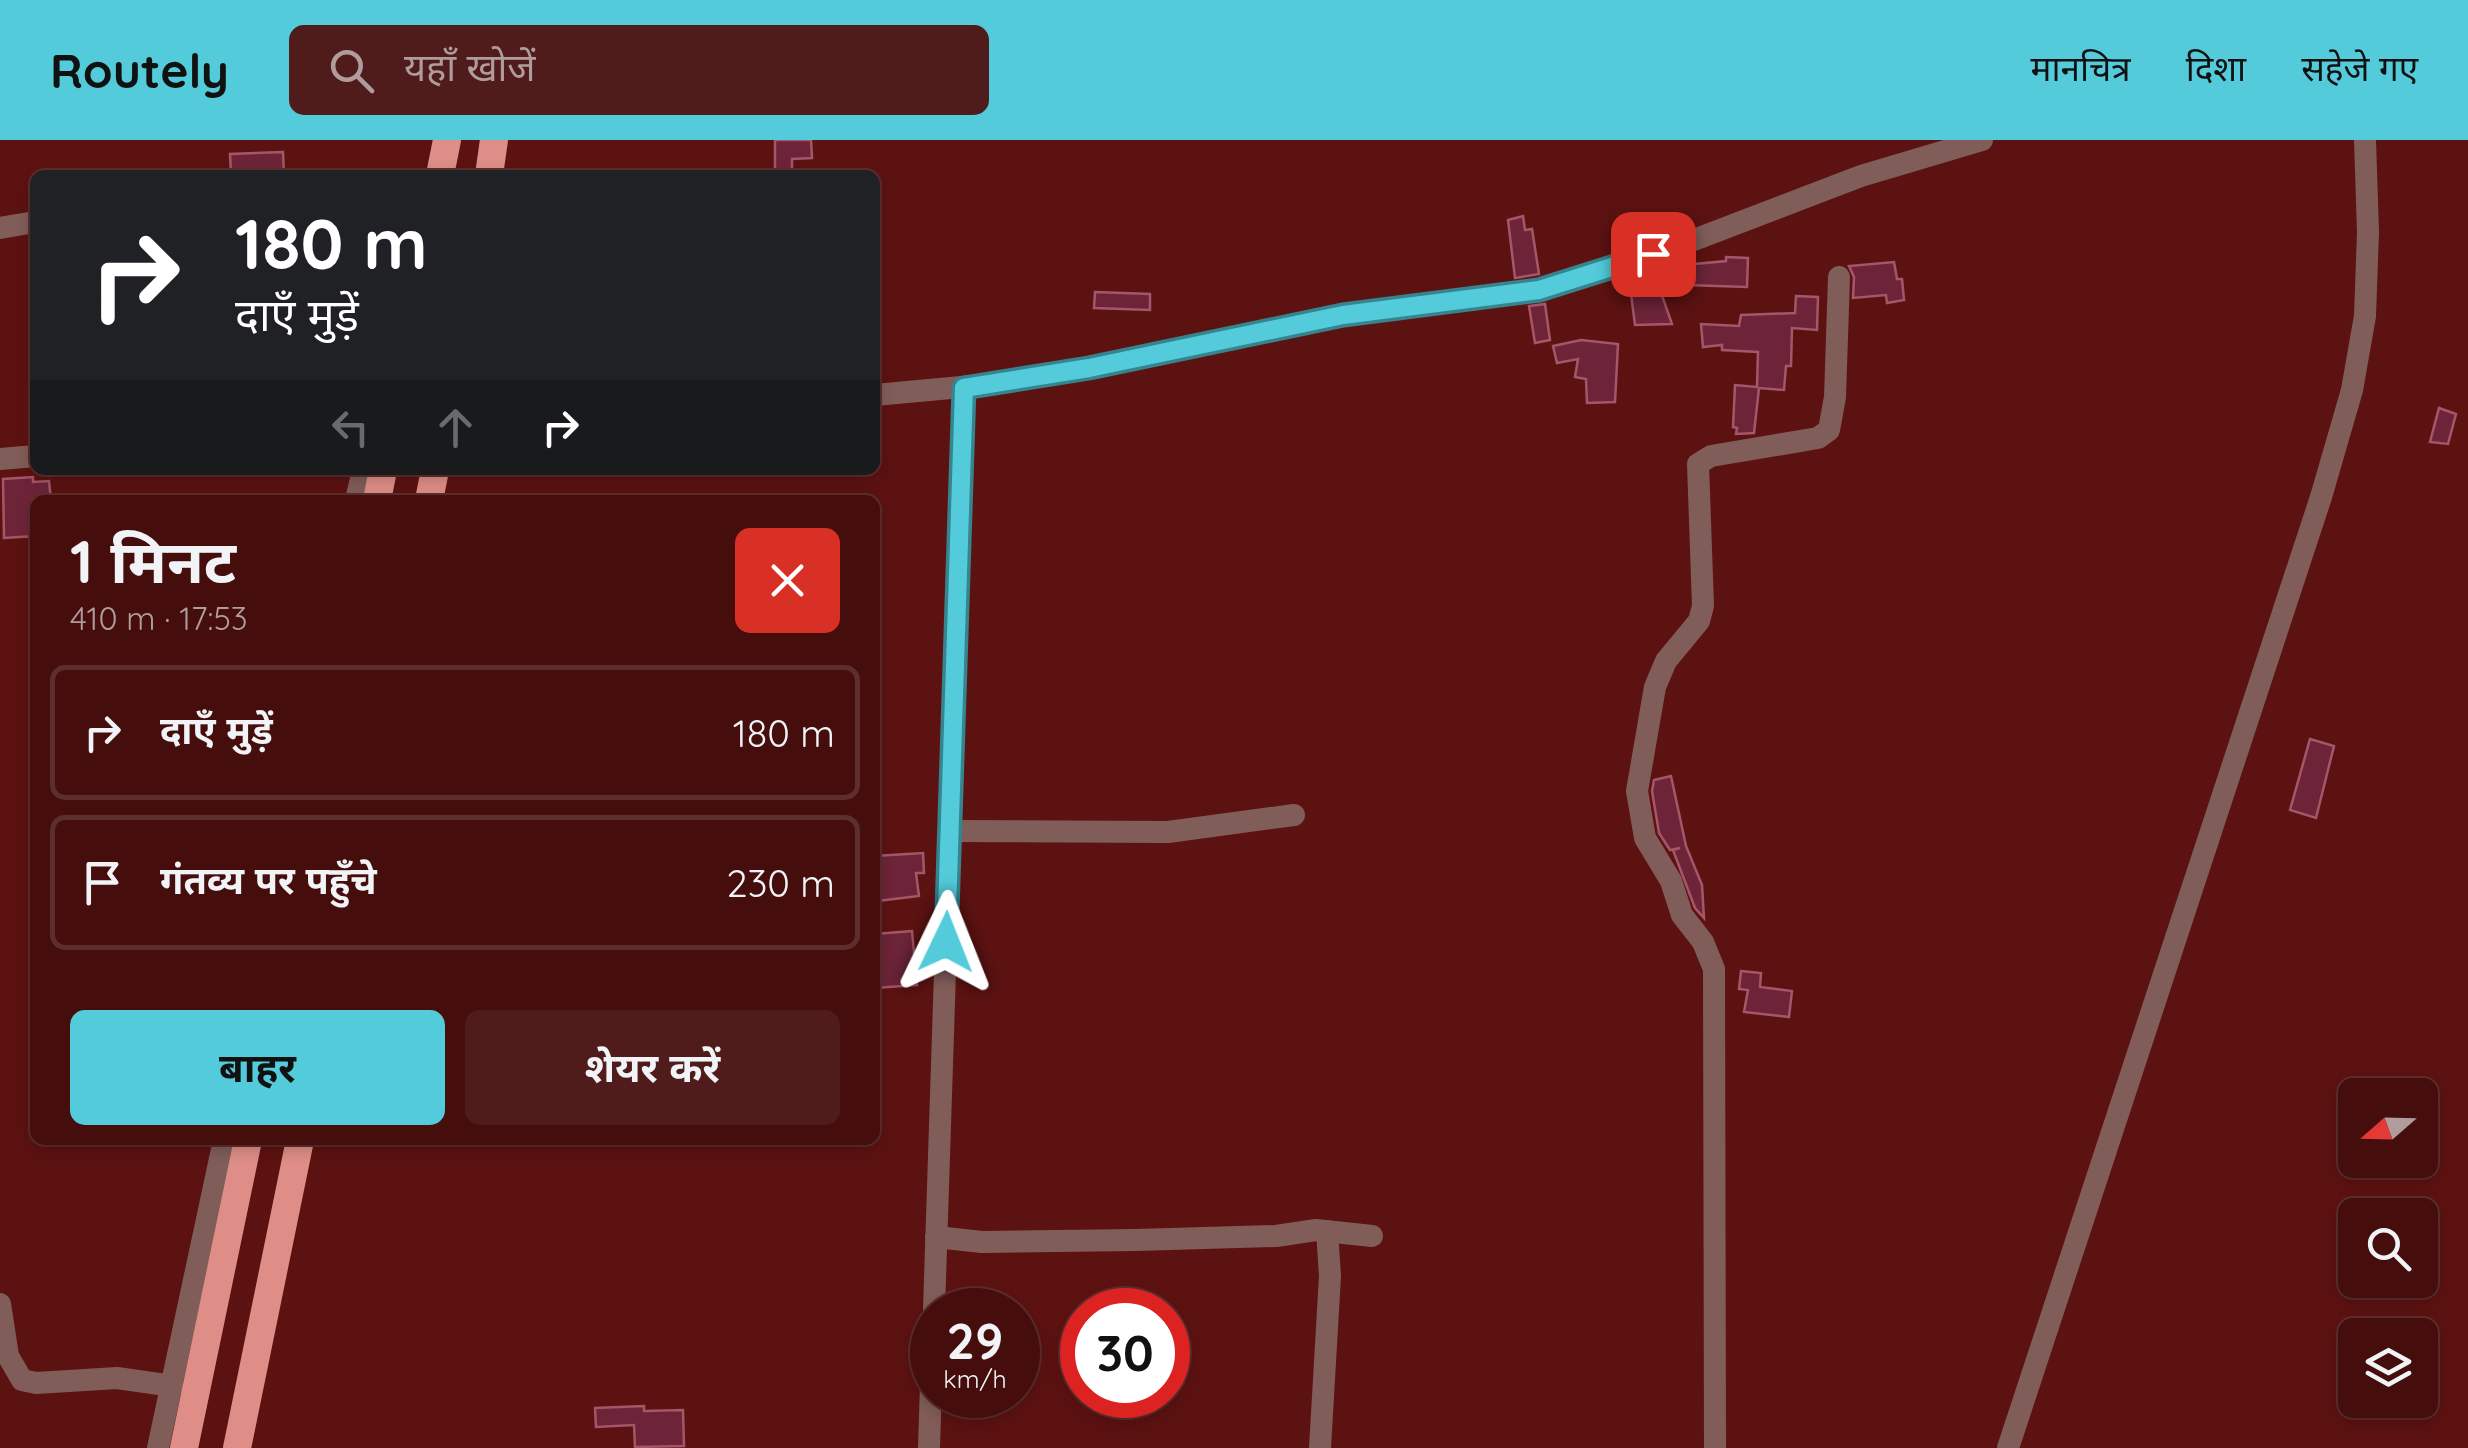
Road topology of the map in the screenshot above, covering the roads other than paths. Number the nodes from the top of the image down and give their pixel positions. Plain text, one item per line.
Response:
1 (447, 140) edge
2 (494, 140) edge
3 (1982, 140) edge
4 (2365, 140) edge
5 (441, 170) edge
6 (490, 170) edge
7 (30, 223) edge
8 (0, 228) edge
9 (1839, 277) dead end
10 (964, 388) junction
11 (880, 395) edge
12 (30, 456) edge
13 (0, 458) edge
14 (1294, 815) dead end
15 (950, 831) junction
16 (223, 1145) edge
17 (247, 1145) edge
18 (299, 1145) edge
19 (1326, 1231) junction
20 (1372, 1236) dead end
21 (936, 1237) junction
22 (935, 1288) edge
23 (0, 1304) edge
24 (173, 1386) junction
25 (930, 1418) edge
26 (158, 1448) edge
27 (184, 1448) edge
28 (237, 1448) edge
29 (929, 1448) edge
30 (1320, 1448) edge
31 (1715, 1448) edge
32 (2008, 1448) edge

1 - 5 highway
2 - 6 highway
3 - 10 street
4 - 32 street
7 - 8 street
9 - 31 street
10 - 11 street
10 - 15 street
12 - 13 street
14 - 15 street
15 - 21 street
16 - 24 street
17 - 27 highway
18 - 28 highway
19 - 20 street
19 - 21 street
19 - 30 street
21 - 22 street
23 - 24 street
24 - 26 street
25 - 29 street

